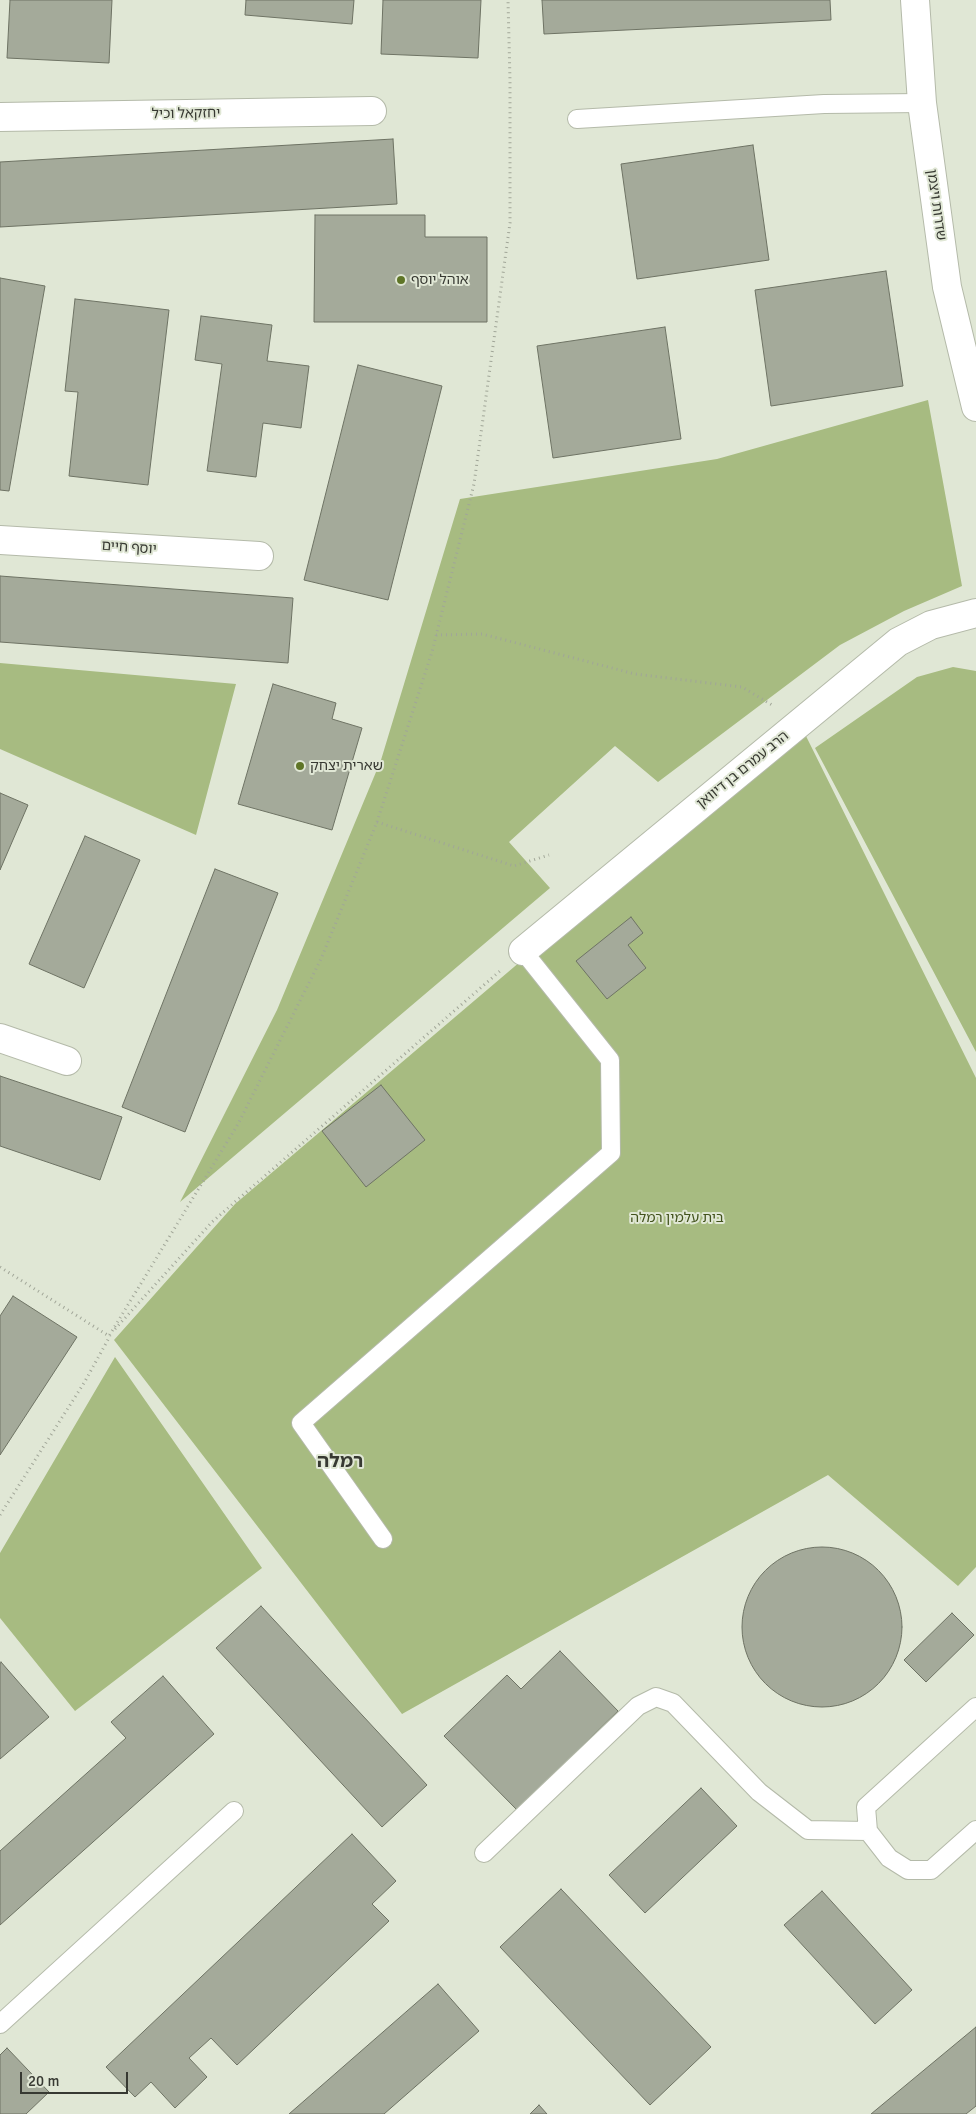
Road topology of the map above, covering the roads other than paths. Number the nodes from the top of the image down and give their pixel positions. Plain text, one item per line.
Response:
1 (915, 0) edge
2 (922, 103) junction
3 (372, 111) dead end
4 (0, 118) edge
5 (577, 119) dead end
6 (976, 408) edge
7 (0, 540) edge
8 (259, 556) dead end
9 (976, 614) edge
10 (523, 951) joint
11 (0, 1038) edge
12 (66, 1061) dead end
13 (383, 1539) dead end
14 (976, 1707) edge
15 (234, 1811) dead end
16 (868, 1830) junction
17 (976, 1830) edge
18 (484, 1853) dead end
19 (0, 2024) edge

1 - 2 street, שדרות ויצמן
2 - 5 lane
2 - 6 street, שדרות ויצמן
3 - 4 street, יחזקאל וכיל
7 - 8 street, יוסף חיים
9 - 10 street, הרב עמרם בן דיוואן
10 - 13 lane
11 - 12 street
14 - 16 lane
15 - 19 lane
16 - 17 lane
16 - 18 lane

